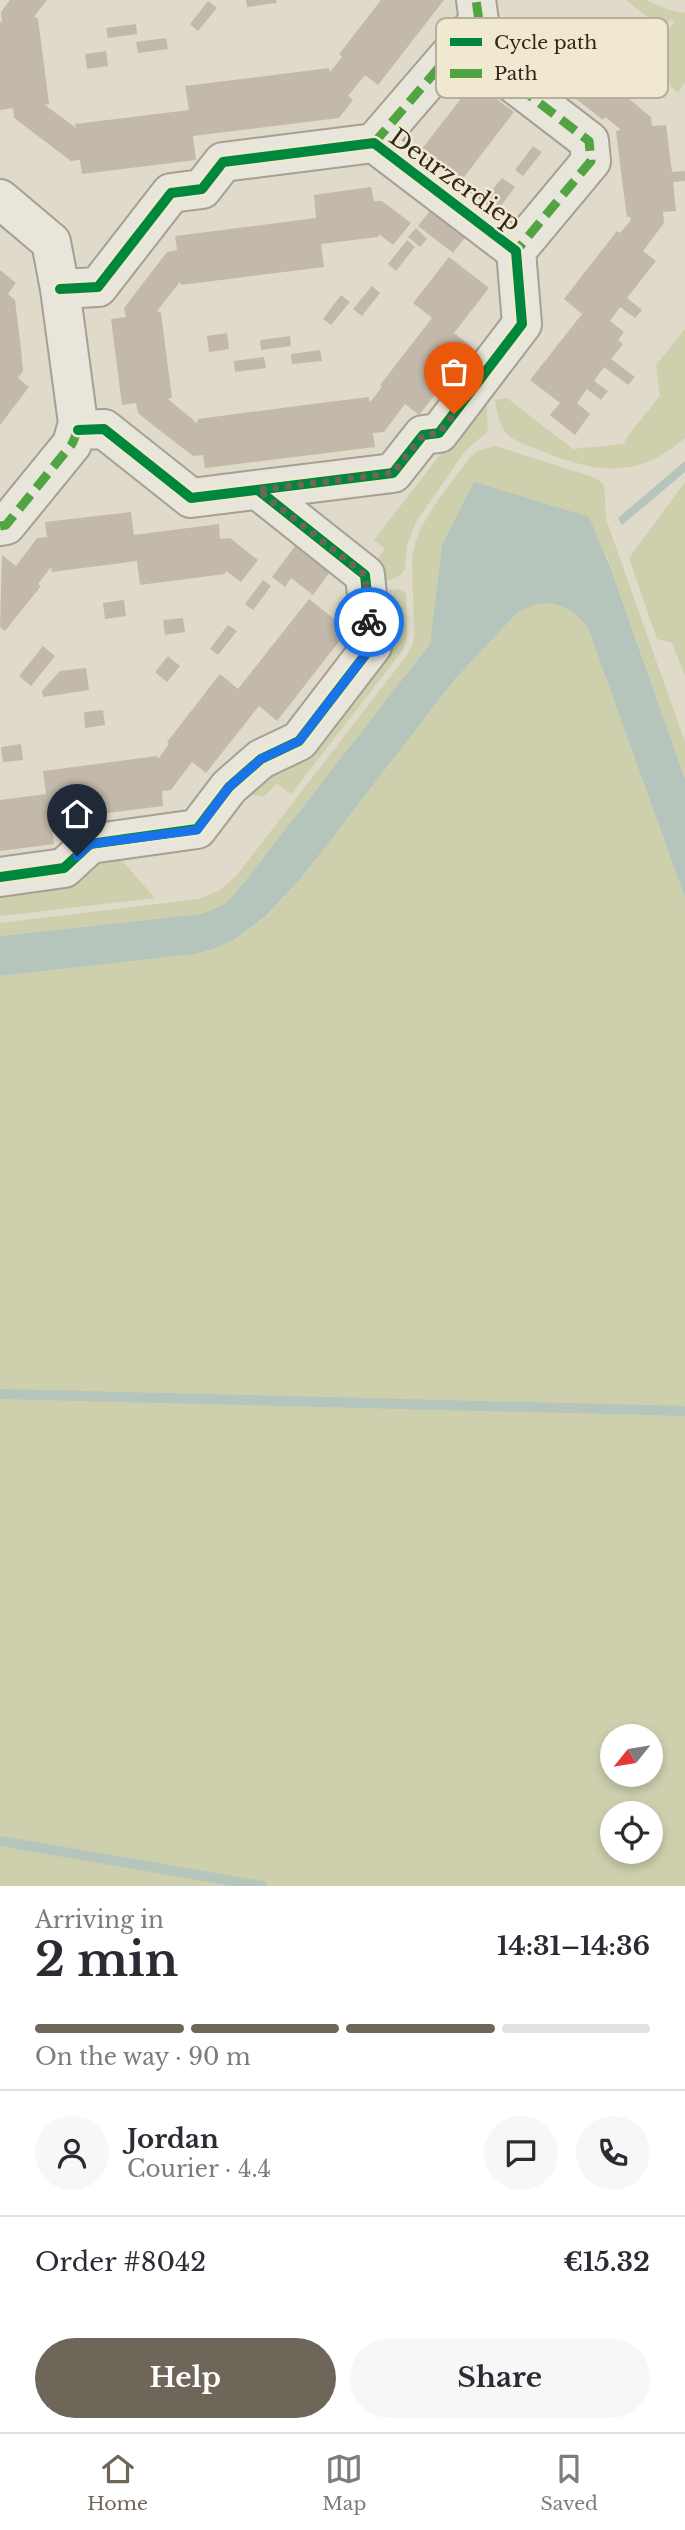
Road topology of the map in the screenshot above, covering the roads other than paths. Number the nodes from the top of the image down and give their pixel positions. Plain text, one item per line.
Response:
1 (476, 0) edge
2 (478, 18) edge
3 (436, 71) edge
4 (533, 98) edge
5 (374, 144) junction
6 (0, 199) edge
7 (516, 251) junction
8 (60, 289) junction
9 (78, 429) junction
10 (258, 490) junction
11 (0, 526) edge
12 (0, 877) edge

1 - 2 street, Deurzerdiep
3 - 5 street, Deurzerdiep
4 - 7 street, Deurzerdiep
5 - 7 street, Deurzerdiep
5 - 8 street, Deurzerdiep
6 - 8 street
7 - 10 street, Deurzerdiep
8 - 9 street
9 - 10 street, Deurzerdiep
9 - 11 street
10 - 12 street

